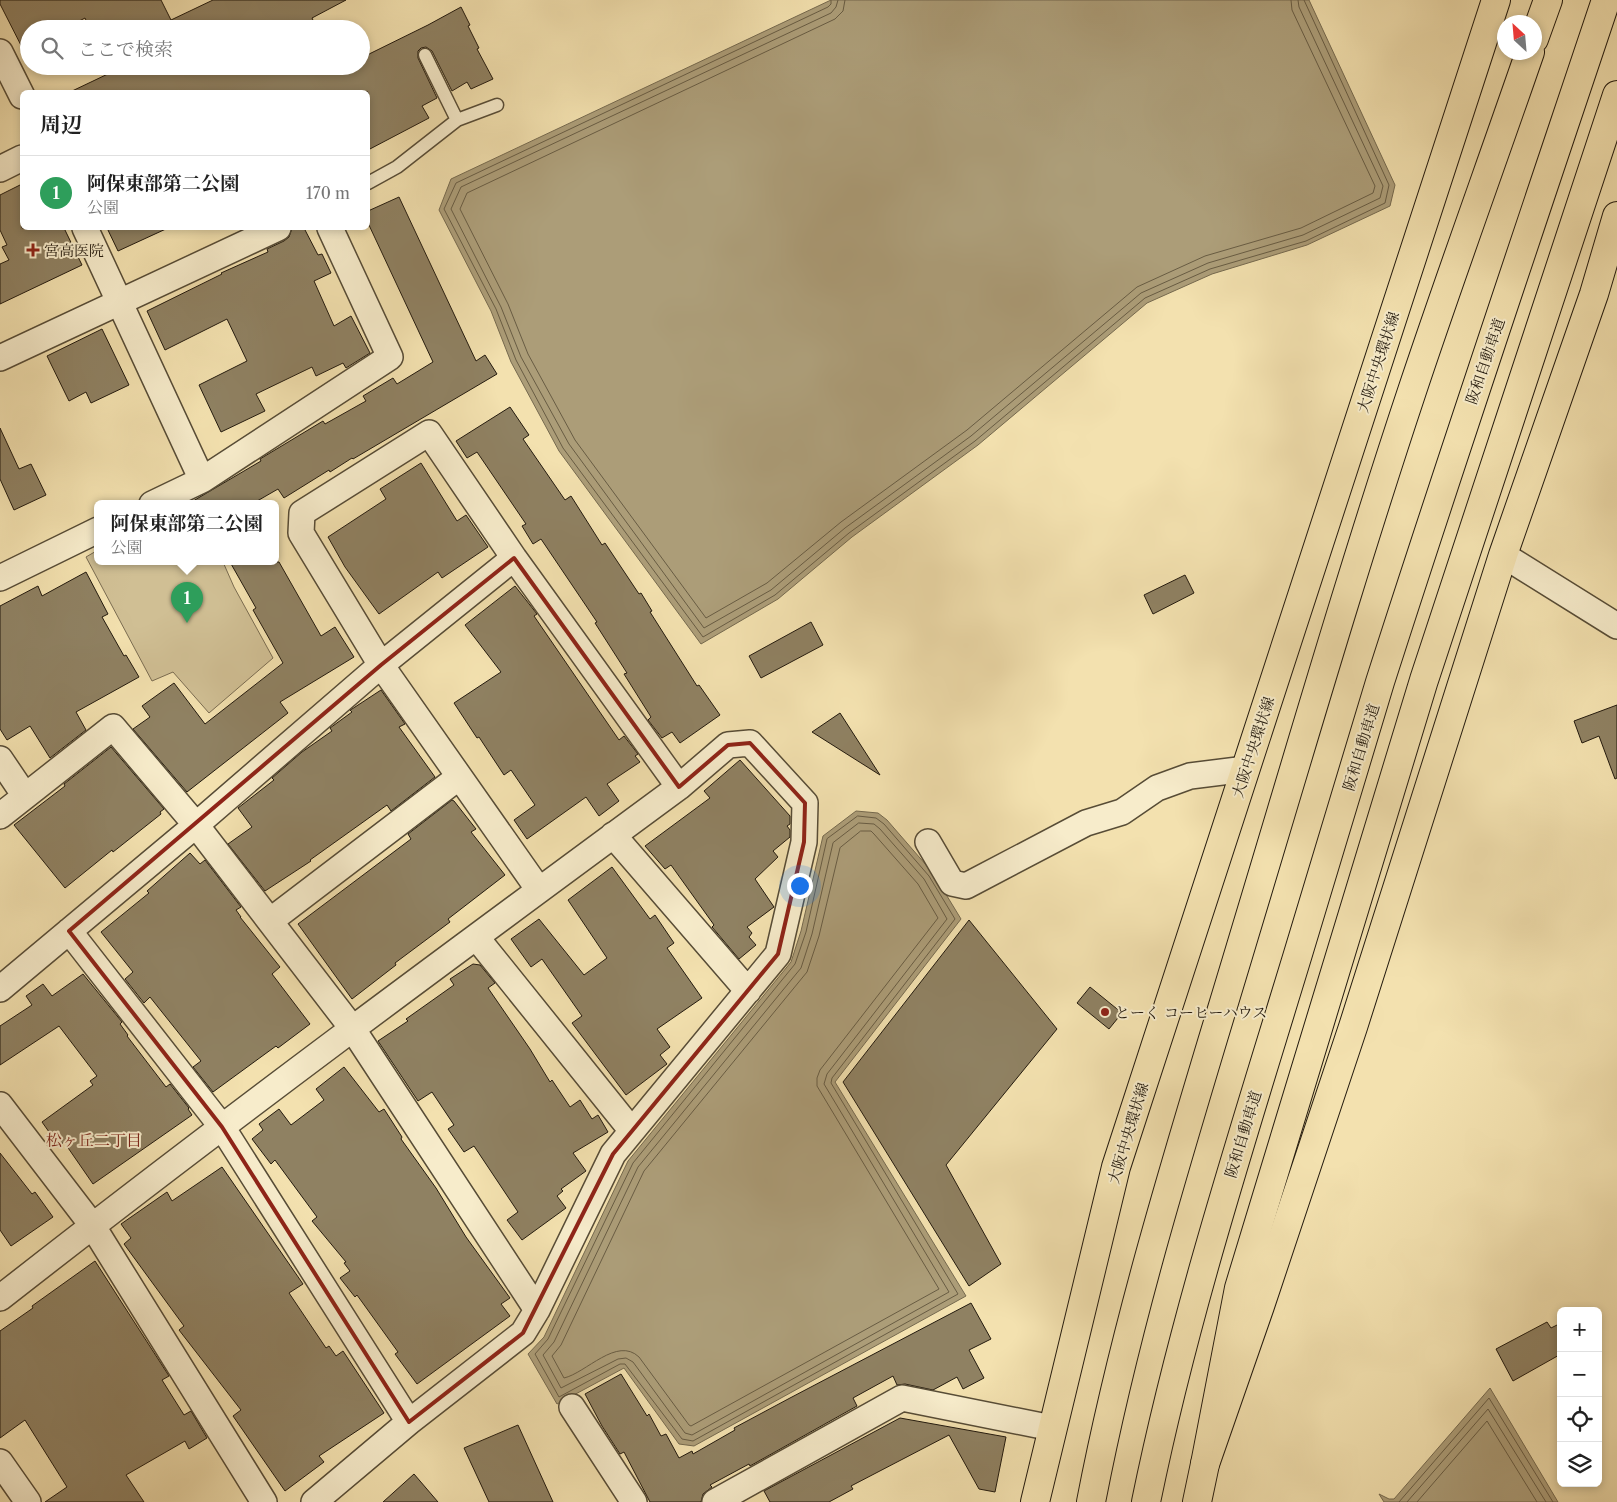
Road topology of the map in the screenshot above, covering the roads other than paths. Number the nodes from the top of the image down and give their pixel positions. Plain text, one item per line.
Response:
1 (1496, 0) edge
2 (1548, 0) edge
3 (1606, 0) edge
4 (1542, 17) edge
5 (0, 52) edge
6 (425, 55) dead end
7 (1527, 60) edge
8 (20, 92) edge
9 (1617, 95) edge
10 (497, 105) dead end
11 (457, 120) junction
12 (20, 159) edge
13 (0, 169) edge
14 (370, 182) edge
15 (1617, 216) edge
16 (86, 230) edge
17 (274, 230) edge
18 (331, 230) edge
19 (118, 302) junction
20 (0, 358) edge
21 (202, 480) junction
22 (160, 500) edge
23 (94, 532) edge
24 (1503, 556) junction
25 (514, 558) junction
26 (0, 578) edge
27 (1617, 626) edge
28 (380, 665) junction
29 (0, 759) edge
30 (1246, 769) junction
31 (459, 776) junction
32 (679, 786) junction
33 (25, 796) junction
34 (0, 816) edge
35 (196, 825) junction
36 (614, 835) junction
37 (928, 842) dead end
38 (539, 890) junction
39 (270, 921) junction
40 (69, 931) junction
41 (476, 937) junction
42 (0, 989) edge
43 (748, 991) junction
44 (352, 1028) junction
45 (0, 1105) edge
46 (222, 1127) junction
47 (632, 1131) junction
48 (92, 1225) junction
49 (0, 1298) edge
50 (537, 1310) junction
51 (572, 1407) dead end
52 (409, 1422) junction
53 (1052, 1428) junction
54 (0, 1462) edge
55 (1205, 1464) junction
56 (28, 1502) edge
57 (264, 1502) edge
58 (314, 1502) edge
59 (634, 1502) edge
60 (715, 1502) edge
61 (1035, 1502) edge
62 (1091, 1502) edge
63 (1146, 1502) edge
64 (1197, 1502) edge

1 - 30 main road, 大阪中央環状線
2 - 4 main road
3 - 63 main road, 阪和自動車道
5 - 8 street
6 - 11 lane
7 - 62 main road
9 - 55 main road
10 - 11 lane
11 - 14 lane
12 - 13 street
15 - 24 main road
16 - 19 street
17 - 19 street
18 - 21 street
19 - 20 street
19 - 21 street
21 - 22 street
23 - 26 street
24 - 27 street
24 - 55 main road
25 - 28 street
25 - 28 street
25 - 32 street
28 - 31 street
28 - 35 street
29 - 33 street
30 - 37 street
30 - 53 main road, 大阪中央環状線
31 - 38 street
31 - 39 street
32 - 36 street
32 - 43 street
33 - 34 street
33 - 35 street
35 - 39 street
35 - 40 street
36 - 38 street
36 - 43 street
38 - 41 street
39 - 44 street
40 - 42 street
40 - 46 street
41 - 44 street
41 - 47 street
43 - 47 street
44 - 46 street
44 - 50 street
45 - 48 street
46 - 48 street
46 - 52 street
47 - 50 street
48 - 49 street
48 - 57 street
50 - 52 street
51 - 59 street
52 - 58 street
53 - 60 street
53 - 61 main road, 大阪中央環状線
54 - 56 street
55 - 64 main road

